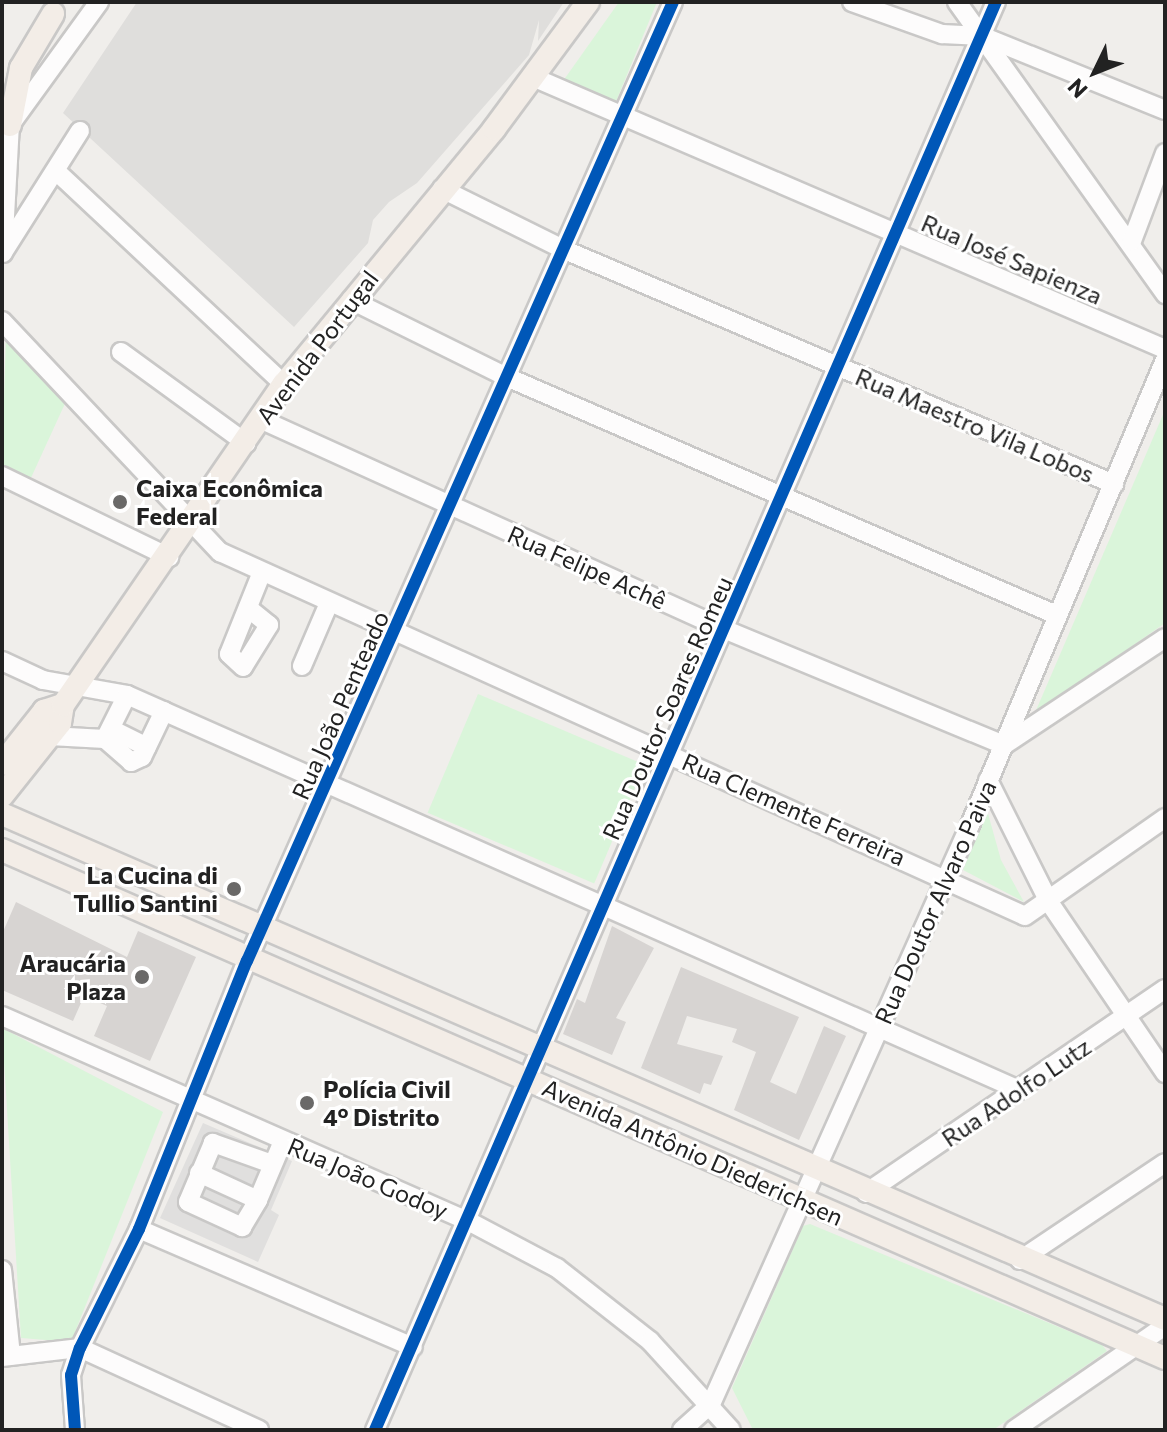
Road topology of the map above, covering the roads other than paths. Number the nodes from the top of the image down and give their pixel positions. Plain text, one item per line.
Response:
1 (99, 2) edge
2 (588, 2) edge
3 (673, 2) edge
4 (852, 2) edge
5 (957, 2) edge
6 (996, 2) edge
7 (58, 8) edge
8 (982, 36) junction
9 (2, 72) edge
10 (535, 78) junction
11 (1165, 110) edge
12 (620, 115) junction
13 (10, 125) junction
14 (80, 131) dead end
15 (1165, 153) edge
16 (56, 171) junction
17 (442, 189) junction
18 (898, 234) junction
19 (1132, 241) junction
20 (565, 250) junction
21 (2, 255) edge
22 (1165, 294) edge
23 (351, 300) junction
24 (2, 321) edge
25 (1165, 349) edge
26 (121, 352) dead end
27 (1165, 360) edge
28 (842, 369) junction
29 (509, 378) junction
30 (284, 384) junction
31 (260, 419) junction
32 (246, 443) junction
33 (2, 476) edge
34 (1114, 484) junction
35 (784, 498) junction
36 (450, 505) junction
37 (191, 527) junction
38 (169, 557) junction
39 (262, 572) junction
40 (329, 603) junction
41 (248, 608) dead end
42 (1054, 614) junction
43 (726, 630) junction
44 (397, 635) junction
45 (1165, 638) edge
46 (2, 661) edge
47 (302, 666) dead end
48 (78, 685) junction
49 (127, 695) junction
50 (63, 705) junction
51 (164, 711) junction
52 (108, 734) junction
53 (50, 736) junction
54 (1004, 745) junction
55 (671, 754) junction
56 (2, 764) edge
57 (988, 780) junction
58 (329, 785) junction
59 (2, 796) edge
60 (2, 814) edge
61 (1165, 818) edge
62 (2, 850) edge
63 (946, 877) junction
64 (606, 902) junction
65 (1049, 902) junction
66 (262, 928) junction
67 (247, 961) junction
68 (1165, 989) edge
69 (2, 1016) edge
70 (1127, 1017) junction
71 (881, 1025) junction
72 (543, 1051) junction
73 (1165, 1073) edge
74 (531, 1080) junction
75 (1019, 1090) junction
76 (194, 1103) junction
77 (283, 1141) junction
78 (1165, 1163) edge
79 (272, 1164) junction
80 (813, 1171) junction
81 (199, 1173) junction
82 (866, 1193) junction
83 (800, 1198) junction
84 (258, 1200) junction
85 (470, 1222) junction
86 (139, 1229) junction
87 (1020, 1260) junction
88 (2, 1270) edge
89 (1165, 1319) edge
90 (1165, 1326) edge
91 (1138, 1346) junction
92 (413, 1347) junction
93 (80, 1348) junction
94 (7, 1357) edge
95 (1165, 1358) edge
96 (711, 1404) junction
97 (75, 1430) edge
98 (259, 1430) edge
99 (375, 1430) edge
100 (682, 1430) edge
101 (731, 1430) edge
102 (1014, 1430) edge

1 - 13 street
2 - 10 main road, Avenida Portugal
3 - 12 street, Rua João Penteado
4 - 8 street
5 - 8 street
6 - 8 street, Rua Doutor Soares Romeu
7 - 9 main road
7 - 13 main road
8 - 11 street
8 - 18 street, Rua Doutor Soares Romeu
8 - 19 street
10 - 12 street, Rua José Sapienza
10 - 17 main road, Avenida Portugal
12 - 18 street, Rua José Sapienza
12 - 20 street, Rua João Penteado
13 - 21 street
14 - 16 street
15 - 19 street
16 - 21 street
16 - 30 street
17 - 20 street, Rua Maestro Vila Lobos
17 - 23 main road, Avenida Portugal
18 - 25 street, Rua José Sapienza
18 - 28 street, Rua Doutor Soares Romeu
19 - 22 street
20 - 28 street, Rua Maestro Vila Lobos
20 - 29 street, Rua João Penteado
23 - 29 street
23 - 30 main road, Avenida Portugal
24 - 37 street
26 - 32 street
27 - 34 street, Rua Doutor Alvaro Paiva
28 - 34 street, Rua Maestro Vila Lobos
28 - 35 street, Rua Doutor Soares Romeu
29 - 35 street
29 - 36 street, Rua João Penteado
30 - 31 main road, Avenida Portugal
31 - 32 main road, Avenida Portugal
31 - 36 street, Rua Felipe Achê
32 - 37 main road, Avenida Portugal
33 - 38 street
34 - 42 street, Rua Doutor Alvaro Paiva
35 - 42 street
35 - 43 street, Rua Doutor Soares Romeu
36 - 43 street, Rua Felipe Achê
36 - 44 street, Rua João Penteado
37 - 38 main road, Avenida Portugal
37 - 39 street, Rua Clemente Ferreira
38 - 48 main road, Avenida Portugal
39 - 40 street, Rua Clemente Ferreira
39 - 41 street
40 - 44 street, Rua Clemente Ferreira
40 - 47 street
42 - 54 street, Rua Doutor Alvaro Paiva
43 - 54 street, Rua Felipe Achê
43 - 55 street, Rua Doutor Soares Romeu
44 - 55 street, Rua Clemente Ferreira
44 - 58 street, Rua João Penteado
45 - 54 street
46 - 48 street
48 - 49 street
48 - 50 main road, Avenida Portugal
49 - 51 street
49 - 52 street
50 - 53 main road, Avenida Portugal
50 - 56 main road, Avenida Portugal
51 - 52 street
51 - 58 street
52 - 53 street
53 - 59 main road, Avenida Portugal
54 - 57 street, Rua Doutor Alvaro Paiva
55 - 63 street, Rua Clemente Ferreira
55 - 64 street, Rua Doutor Soares Romeu
57 - 63 street, Rua Doutor Alvaro Paiva
57 - 65 street
58 - 64 street
58 - 66 street, Rua João Penteado
60 - 66 main road, Avenida Antônio Diederichsen
61 - 65 street
62 - 67 main road, Avenida Antônio Diederichsen
63 - 65 street, Rua Clemente Ferreira
63 - 71 street, Rua Doutor Alvaro Paiva
64 - 71 street
64 - 72 street, Rua Doutor Soares Romeu
65 - 70 street
66 - 67 street, Rua João Penteado
66 - 72 main road, Avenida Antônio Diederichsen
67 - 74 main road, Avenida Antônio Diederichsen
67 - 76 street, Rua João Penteado
68 - 70 street, Rua Adolfo Lutz
69 - 76 street, Rua João Godoy
70 - 73 street
70 - 75 street, Rua Adolfo Lutz
71 - 75 street
71 - 80 street, Rua Doutor Alvaro Paiva
72 - 74 street, Rua Doutor Soares Romeu
72 - 80 main road, Avenida Antônio Diederichsen
74 - 83 main road, Avenida Antônio Diederichsen
74 - 85 street, Rua Doutor Soares Romeu
75 - 82 street, Rua Adolfo Lutz
76 - 77 street, Rua João Godoy
76 - 86 street, Rua João Penteado
77 - 79 street
77 - 85 street, Rua João Godoy
78 - 87 street
79 - 81 street
79 - 84 street
80 - 82 main road, Avenida Antônio Diederichsen
80 - 83 street, Rua Doutor Alvaro Paiva
81 - 84 street
81 - 84 street
82 - 87 main road, Avenida Antônio Diederichsen
83 - 91 main road, Avenida Antônio Diederichsen
83 - 96 street, Rua Doutor Alvaro Paiva
85 - 92 street, Rua Doutor Soares Romeu
85 - 96 street, Rua João Godoy
86 - 92 street
86 - 93 street, Rua João Penteado
87 - 89 main road, Avenida Antônio Diederichsen
88 - 94 street
90 - 91 street
91 - 95 main road, Avenida Antônio Diederichsen
91 - 102 street
92 - 99 street, Rua Doutor Soares Romeu
93 - 94 street
93 - 97 street, Rua João Penteado
93 - 98 street
96 - 100 street, Rua Doutor Alvaro Paiva
96 - 101 street, Rua João Godoy

